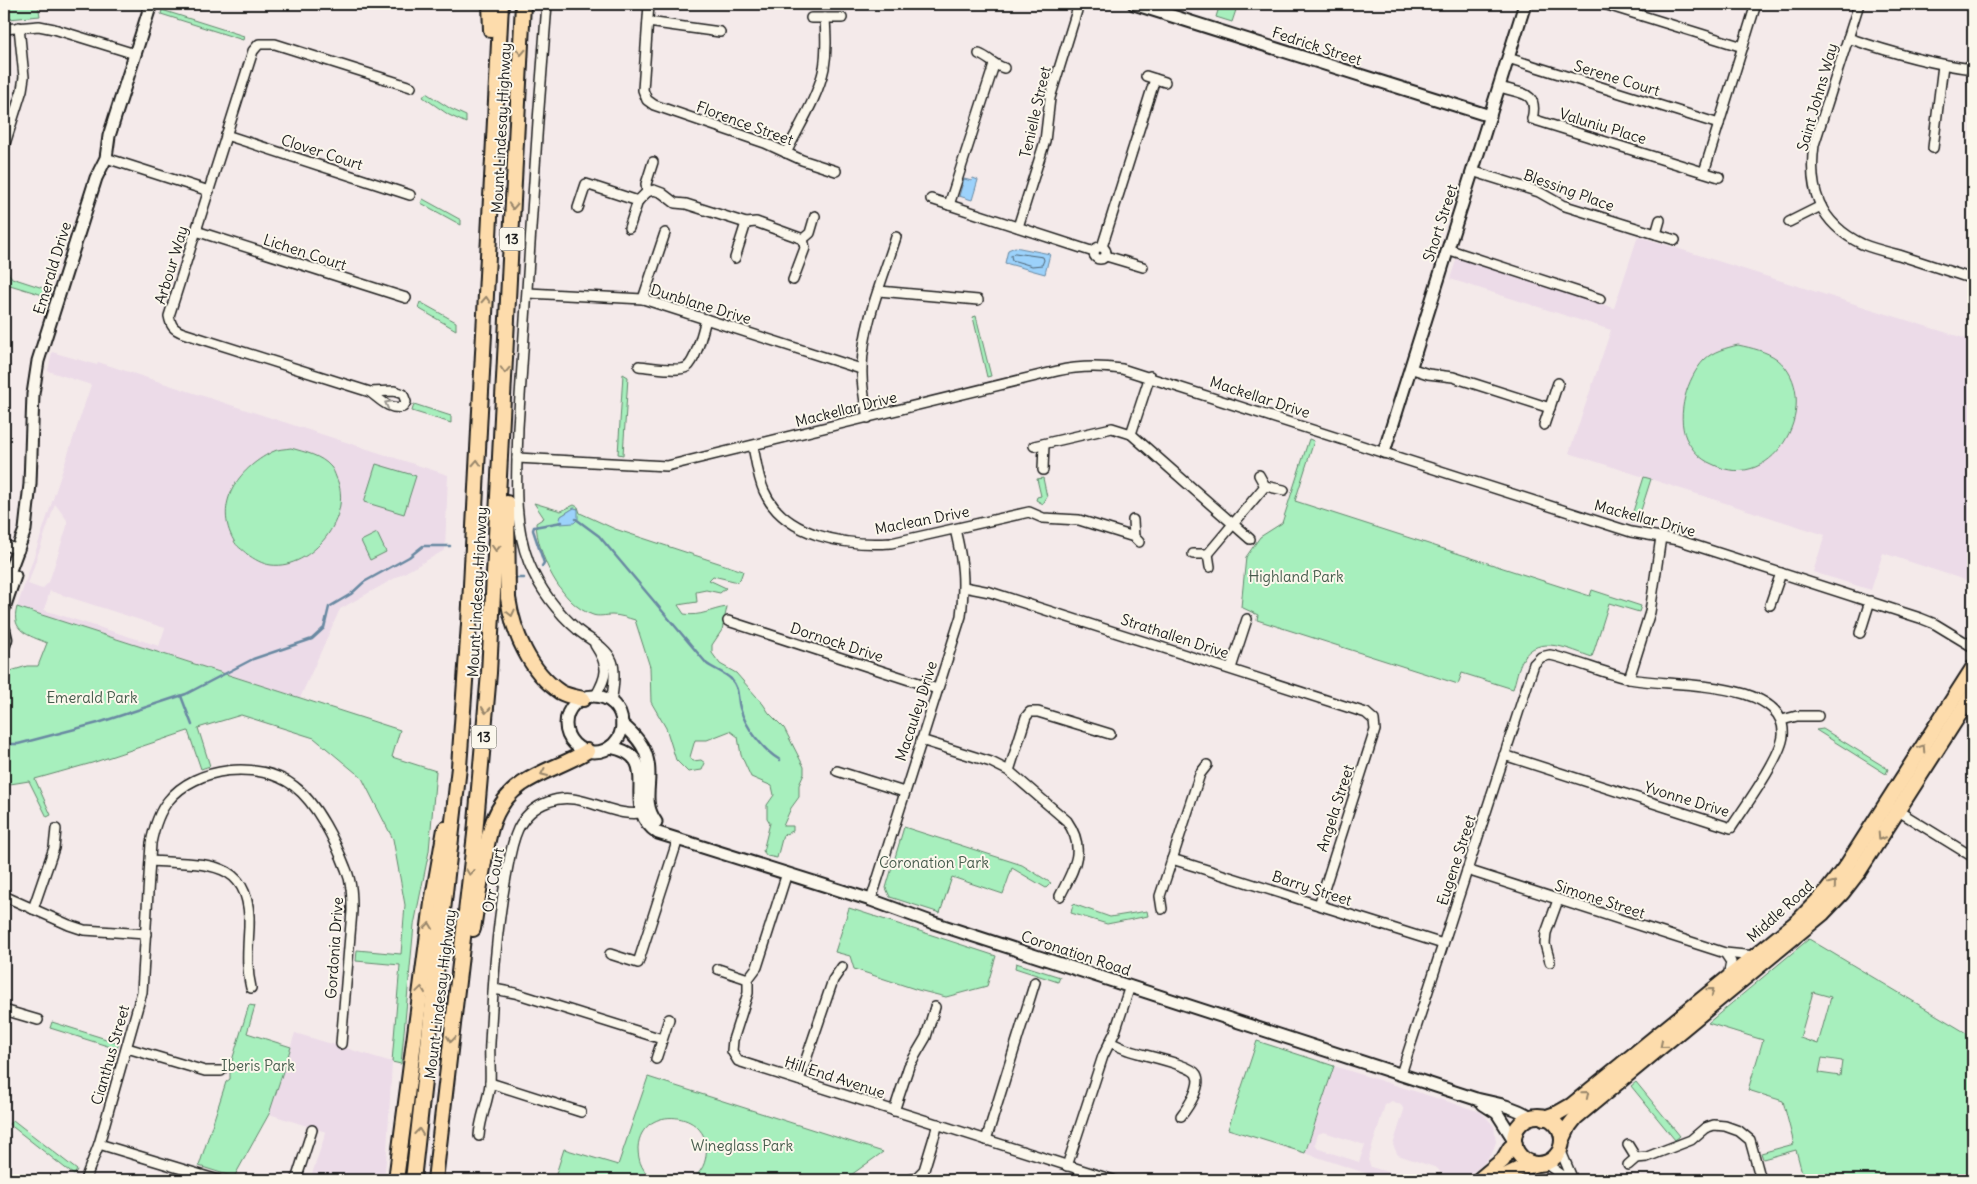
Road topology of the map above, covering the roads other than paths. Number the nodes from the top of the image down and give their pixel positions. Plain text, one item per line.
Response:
1 (151, 4) edge
2 (490, 4) edge
3 (501, 4) edge
4 (523, 4) edge
5 (547, 4) edge
6 (650, 4) edge
7 (1079, 4) edge
8 (1134, 4) edge
9 (1525, 4) edge
10 (1604, 4) edge
11 (1756, 4) edge
12 (1859, 4) edge
13 (811, 18) dead end
14 (825, 18) junction
15 (842, 18) dead end
16 (648, 22) junction
17 (19, 27) junction
18 (4, 29) edge
19 (720, 32) dead end
20 (1848, 38) junction
21 (1742, 47) junction
22 (135, 54) junction
23 (979, 54) dead end
24 (1508, 58) junction
25 (994, 65) junction
26 (1944, 65) junction
27 (1004, 68) dead end
28 (1973, 69) edge
29 (1165, 82) dead end
30 (497, 85) junction
31 (411, 87) dead end
32 (1500, 87) junction
33 (1490, 116) junction
34 (1718, 124) junction
35 (226, 135) junction
36 (4, 147) edge
37 (1933, 148) dead end
38 (786, 152) junction
39 (106, 158) junction
40 (653, 162) dead end
41 (836, 171) dead end
42 (1472, 171) junction
43 (1704, 172) junction
44 (1719, 177) dead end
45 (209, 191) junction
46 (647, 192) junction
47 (410, 195) dead end
48 (931, 199) dead end
49 (638, 201) junction
50 (949, 205) junction
51 (1821, 206) junction
52 (578, 208) dead end
53 (815, 216) dead end
54 (1660, 220) dead end
55 (1789, 222) dead end
56 (746, 223) junction
57 (1018, 227) junction
58 (629, 228) dead end
59 (196, 231) junction
60 (665, 233) dead end
61 (1656, 234) junction
62 (896, 237) dead end
63 (803, 238) junction
64 (1675, 240) dead end
65 (1447, 250) junction
66 (1101, 252) junction
67 (735, 258) dead end
68 (1143, 267) dead end
69 (1973, 279) edge
70 (793, 280) dead end
71 (879, 291) junction
72 (528, 293) junction
73 (406, 298) dead end
74 (643, 299) junction
75 (1600, 299) dead end
76 (978, 300) dead end
77 (706, 319) junction
78 (639, 366) dead end
79 (1410, 368) junction
80 (862, 369) junction
81 (1150, 376) junction
82 (1558, 383) dead end
83 (370, 392) dead end
84 (1550, 408) junction
85 (868, 418) junction
86 (1544, 425) dead end
87 (1131, 434) junction
88 (1044, 444) junction
89 (753, 446) junction
90 (1034, 446) dead end
91 (1384, 452) junction
92 (517, 458) junction
93 (1043, 470) dead end
94 (1259, 474) dead end
95 (499, 482) junction
96 (1265, 486) junction
97 (1284, 490) dead end
98 (1133, 520) dead end
99 (1233, 524) junction
100 (955, 528) junction
101 (1661, 537) junction
102 (1250, 539) dead end
103 (4, 545) edge
104 (19, 550) junction
105 (1193, 554) dead end
106 (1208, 554) junction
107 (1210, 567) dead end
108 (1781, 572) junction
109 (4, 586) edge
110 (964, 587) junction
111 (1870, 601) junction
112 (1770, 604) dead end
113 (4, 608) edge
114 (1247, 619) dead end
115 (728, 621) dead end
116 (4, 630) edge
117 (1860, 633) dead end
118 (594, 642) junction
119 (4, 645) edge
120 (1973, 647) edge
121 (1231, 668) junction
122 (1973, 668) edge
123 (1629, 679) junction
124 (937, 689) junction
125 (1973, 693) edge
126 (589, 698) junction
127 (611, 703) junction
128 (1818, 716) dead end
129 (1374, 720) joint
130 (1782, 720) junction
131 (622, 724) junction
132 (1110, 734) dead end
133 (921, 740) junction
134 (610, 747) junction
135 (587, 751) junction
136 (1504, 755) junction
137 (1207, 765) dead end
138 (460, 768) junction
139 (837, 771) dead end
140 (1009, 771) junction
141 (904, 792) junction
142 (1892, 808) junction
143 (645, 813) junction
144 (56, 829) dead end
145 (672, 837) junction
146 (1973, 857) edge
147 (1172, 859) junction
148 (150, 861) junction
149 (1467, 870) junction
150 (787, 874) junction
151 (4, 896) edge
152 (1060, 896) dead end
153 (870, 900) junction
154 (1558, 900) junction
155 (1318, 904) junction
156 (33, 909) junction
157 (1162, 909) dead end
158 (146, 934) junction
159 (1443, 944) junction
160 (1725, 953) junction
161 (610, 954) dead end
162 (1755, 956) junction
163 (1550, 962) dead end
164 (842, 967) dead end
165 (718, 969) dead end
166 (1728, 977) junction
167 (748, 979) junction
168 (1035, 982) dead end
169 (1130, 986) junction
170 (251, 988) dead end
171 (494, 989) junction
172 (457, 990) junction
173 (935, 1007) dead end
174 (4, 1010) edge
175 (669, 1019) dead end
176 (38, 1020) dead end
177 (662, 1039) junction
178 (1110, 1042) junction
179 (341, 1044) dead end
180 (127, 1048) junction
181 (656, 1059) dead end
182 (221, 1071) dead end
183 (1402, 1074) junction
184 (799, 1080) junction
185 (490, 1083) junction
186 (1476, 1099) junction
187 (894, 1110) junction
188 (581, 1112) dead end
189 (1181, 1116) dead end
190 (1538, 1118) junction
191 (938, 1124) junction
192 (312, 1130) dead end
193 (480, 1136) dead end
194 (986, 1140) junction
195 (1514, 1142) junction
196 (99, 1144) junction
197 (1561, 1145) junction
198 (1628, 1145) dead end
199 (1636, 1158) junction
200 (1541, 1164) junction
201 (1628, 1165) dead end
202 (1067, 1166) junction
203 (85, 1180) edge
204 (218, 1180) edge
205 (296, 1180) edge
206 (396, 1180) edge
207 (413, 1180) edge
208 (435, 1180) edge
209 (909, 1180) edge
210 (1113, 1180) edge
211 (1479, 1180) edge
212 (1496, 1180) edge
213 (1571, 1180) edge
214 (1761, 1180) edge

1 - 22 street, Emerald Drive
2 - 30 main road
3 - 30 main road, Mount Lindesay Highway / 13
4 -> 95 main road, Mount Lindesay Highway / 13
5 - 72 street
6 - 16 street
7 - 57 street, Tenielle Street
8 - 33 street, Fedrick Street
9 - 24 street, Short Street
10 - 21 street
11 - 21 street
12 - 20 street, Saint Johns Way
13 - 14 street
14 - 15 street
14 - 38 street
16 - 19 street
16 - 38 street, Florence Street
17 - 18 street
17 - 22 street
17 - 36 street
20 - 26 street
20 - 51 street, Saint Johns Way
21 - 34 street
22 - 39 street, Emerald Drive
23 - 25 street
24 - 32 street, Short Street
24 - 34 street, Serene Court
25 - 27 street
25 - 50 street
26 - 28 street
26 - 37 street
29 - 66 street
138 -> 30 main road, Mount Lindesay Highway / 13
31 - 35 street, Arbour Way
32 - 33 street, Short Street
32 - 43 street, Valuniu Place
33 - 42 street, Short Street
34 - 43 street
35 - 45 street, Arbour Way
35 - 47 street, Clover Court
38 - 41 street, Florence Street
39 - 45 street
39 - 104 street, Emerald Drive
40 - 46 street
42 - 61 street, Blessing Place
42 - 65 street, Short Street
43 - 44 street, Valuniu Place
45 - 59 street, Arbour Way
46 - 49 street
46 - 56 street
48 - 50 street
49 - 52 street
49 - 58 street
50 - 57 street
51 - 55 street
51 - 69 street, Saint Johns Way
53 - 63 street
54 - 61 street
56 - 63 street
56 - 67 street
57 - 66 street
59 - 73 street, Lichen Court
59 - 83 street, Arbour Way
60 - 74 street
61 - 64 street, Blessing Place
62 - 71 street
63 - 70 street
65 - 75 street
65 - 79 street, Short Street
66 - 68 street
71 - 76 street
71 - 80 street
72 - 74 street, Dunblane Drive
72 - 92 street
74 - 77 street, Dunblane Drive
77 - 78 street
77 - 80 street, Dunblane Drive
79 - 84 street
79 - 91 street, Short Street
80 - 85 street
81 - 85 street, Mackellar Drive
81 - 87 street
81 - 91 street, Mackellar Drive
82 - 84 street
84 - 86 street
85 - 89 street, Mackellar Drive
87 - 88 street
87 - 99 street
88 - 90 street
88 - 93 street
89 - 92 street, Mackellar Drive
89 - 100 street, Maclean Drive
91 - 101 street, Mackellar Drive
92 - 118 street
94 - 96 street
95 -> 126 main road
95 -> 172 main road, Mount Lindesay Highway / 13
96 - 97 street
96 - 99 street
98 - 100 street, Maclean Drive
99 - 102 street
99 - 106 street
100 - 110 street, Macauley Drive
101 - 108 street, Mackellar Drive
101 - 123 street
103 - 104 street
104 - 109 street, Emerald Drive
104 - 113 street, Emerald Drive
105 - 106 street
106 - 107 street
108 - 111 street, Mackellar Drive
108 - 112 street
110 - 121 street, Strathallen Drive
110 - 124 street, Macauley Drive
111 - 117 street
111 - 120 street, Mackellar Drive
114 - 121 street
115 - 124 street, Dornock Drive
116 - 119 street
118 - 126 street
118 - 127 street
121 - 129 street, Strathallen Drive
142 -> 122 main road, Middle Road
123 - 130 street
123 - 136 street, Eugene Street
124 - 133 street, Macauley Drive
125 - 142 main road, Middle Road
126 - 127 street
126 - 135 street
127 - 131 street
128 - 130 street
129 - 155 street, Angela Street
130 - 136 street, Yvonne Drive
131 - 134 street
131 - 143 street
132 - 140 street
133 - 140 street
133 - 141 street, Macauley Drive
134 - 135 street
134 - 143 street
135 -> 172 main road
136 - 149 street, Eugene Street
137 - 147 street
206 -> 138 main road
207 -> 138 main road, Mount Lindesay Highway / 13
139 - 141 street
140 - 152 street
141 - 153 street, Macauley Drive
142 - 146 street
162 -> 142 main road, Middle Road
142 -> 197 main road, Middle Road
143 - 145 street
143 - 171 street, Orr Court
144 - 156 street
145 - 150 street, Coronation Road
145 - 161 street
147 - 155 street, Barry Street
147 - 157 street
148 - 158 street, Gordonia Drive
148 - 170 street
148 - 179 street, Gordonia Drive
149 - 154 street, Simone Street
149 - 159 street, Eugene Street
150 - 153 street, Coronation Road
150 - 167 street, Hill End Avenue
151 - 156 street
153 - 169 street, Coronation Road
154 - 160 street, Simone Street
154 - 163 street
155 - 159 street, Barry Street
156 - 158 street
158 - 180 street, Cianthus Street
159 - 183 street, Eugene Street
160 - 162 street, Simone Street
160 - 166 street
162 - 166 main road, Middle Road
164 - 184 street
165 - 167 street
190 -> 166 main road, Middle Road
167 - 184 street, Hill End Avenue
168 - 194 street
169 - 178 street
169 - 183 street, Coronation Road
171 - 177 street
171 - 185 street, Orr Court
172 -> 208 main road, Mount Lindesay Highway / 13
173 - 187 street
174 - 176 street
175 - 177 street
177 - 181 street
178 - 189 street
178 - 202 street
180 - 182 street
180 - 196 street, Cianthus Street
183 - 186 street, Coronation Road
184 - 187 street, Hill End Avenue
185 - 188 street
185 - 193 street, Orr Court
186 - 190 street, Coronation Road
186 - 195 street, Coronation Road
187 - 191 street, Hill End Avenue
190 - 195 main road
190 - 197 main road
191 - 194 street, Hill End Avenue
191 - 209 street
192 - 205 street
194 - 202 street, Hill End Avenue
195 - 200 main road
195 - 211 main road
196 - 203 street, Cianthus Street
196 - 204 street
197 - 200 main road
197 - 213 street
198 - 199 street
199 - 201 street
199 - 214 street
200 - 212 main road
200 - 213 street
202 - 210 street, Hill End Avenue

